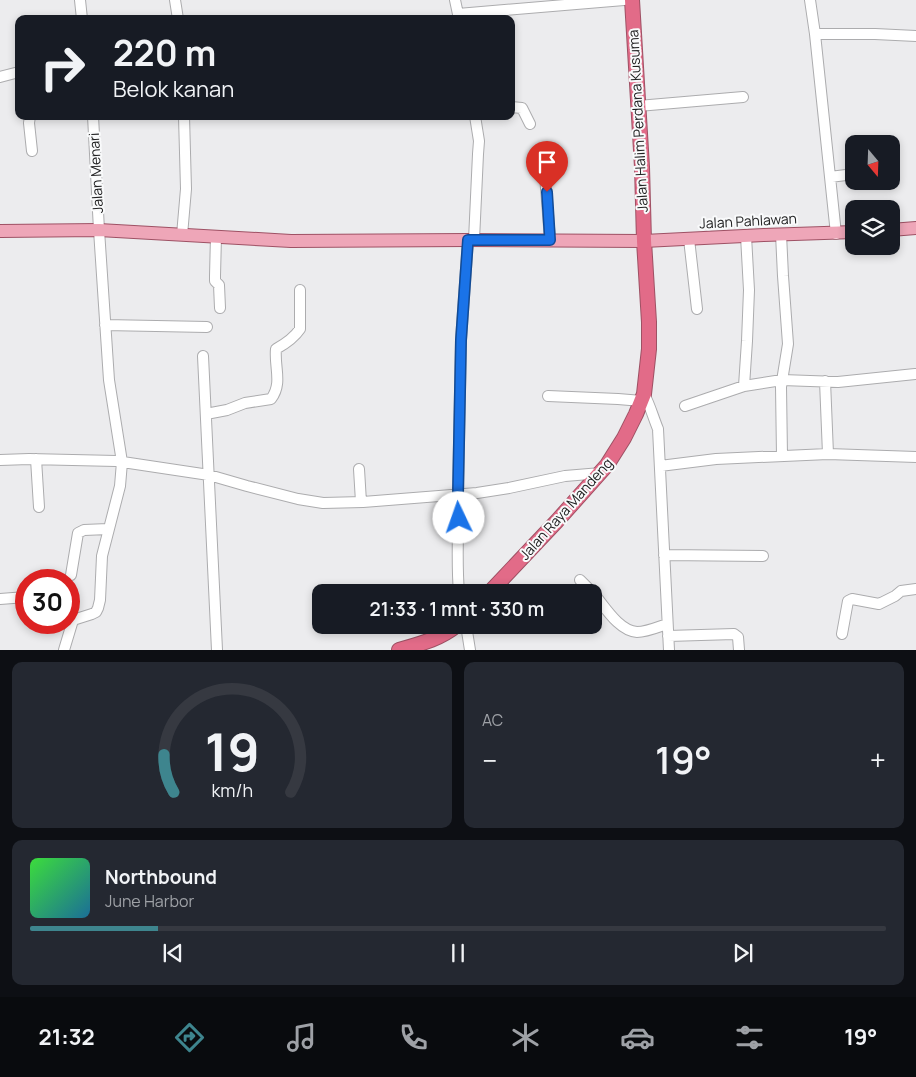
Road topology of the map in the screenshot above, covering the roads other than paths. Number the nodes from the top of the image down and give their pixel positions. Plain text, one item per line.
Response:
1 (80, 0) edge
2 (175, 0) edge
3 (455, 0) edge
4 (624, 0) edge
5 (632, 0) edge
6 (810, 0) edge
7 (82, 15) edge
8 (177, 15) edge
9 (459, 15) edge
10 (469, 15) edge
11 (815, 34) junction
12 (916, 36) edge
13 (15, 73) edge
14 (0, 77) edge
15 (743, 97) dead end
16 (638, 106) junction
17 (515, 107) edge
18 (29, 120) edge
19 (93, 120) edge
20 (184, 120) edge
21 (476, 120) edge
22 (530, 124) dead end
23 (32, 151) dead end
24 (545, 175) dead end
25 (845, 175) edge
26 (830, 177) junction
27 (916, 228) edge
28 (900, 229) edge
29 (99, 230) junction
30 (0, 231) edge
31 (845, 233) edge
32 (182, 234) junction
33 (781, 234) junction
34 (836, 234) junction
35 (216, 236) junction
36 (746, 236) junction
37 (689, 239) junction
38 (471, 240) junction
39 (550, 240) junction
40 (644, 241) junction
41 (300, 290) dead end
42 (220, 308) dead end
43 (697, 309) dead end
44 (105, 325) junction
45 (207, 328) dead end
46 (203, 356) dead end
47 (914, 374) dead end
48 (782, 380) junction
49 (825, 381) junction
50 (744, 386) junction
51 (548, 396) dead end
52 (643, 397) junction
53 (685, 406) dead end
54 (206, 414) junction
55 (0, 452) edge
56 (828, 454) junction
57 (782, 456) junction
58 (916, 457) edge
59 (36, 459) junction
60 (0, 460) edge
61 (122, 462) junction
62 (660, 466) junction
63 (359, 470) dead end
64 (601, 473) junction
65 (209, 475) junction
66 (458, 494) junction
67 (361, 502) junction
68 (38, 506) dead end
69 (108, 529) junction
70 (664, 555) junction
71 (763, 556) dead end
72 (72, 569) edge
73 (580, 580) dead end
74 (458, 584) edge
75 (497, 584) edge
76 (584, 584) edge
77 (916, 588) edge
78 (15, 598) edge
79 (0, 599) edge
80 (602, 603) edge
81 (80, 616) edge
82 (668, 624) junction
83 (68, 634) edge
84 (444, 634) edge
85 (467, 634) edge
86 (842, 634) dead end
87 (668, 636) junction
88 (64, 650) edge
89 (217, 650) edge
90 (399, 650) edge
91 (470, 650) edge
92 (668, 650) edge
93 (739, 650) edge

1 - 7 street
2 - 8 street
3 - 9 street
4 - 10 street
5 - 16 highway, Jalan Halim Perdana Kusuma
6 - 11 street
11 - 12 street
11 - 26 street
13 - 14 street
15 - 16 street
16 - 40 highway, Jalan Halim Perdana Kusuma
17 - 22 street
18 - 23 street
19 - 29 street, Jalan Menari
20 - 32 street
21 - 38 street
24 - 39 street
25 - 26 street
26 - 34 street
27 - 28 main road
29 - 30 main road, Jalan Pahlawan
29 - 32 main road, Jalan Pahlawan
29 - 44 street, Jalan Menari
31 - 34 main road, Jalan Pahlawan
32 - 35 main road, Jalan Pahlawan
33 - 34 main road, Jalan Pahlawan
33 - 36 main road, Jalan Pahlawan
33 - 48 street
35 - 38 main road, Jalan Pahlawan
35 - 42 street
36 - 37 main road, Jalan Pahlawan
36 - 50 street
37 - 40 main road, Jalan Pahlawan
37 - 43 street
38 - 39 main road, Jalan Pahlawan
38 - 66 street
39 - 40 main road, Jalan Pahlawan
40 - 52 highway, Jalan Raya Mandeng
41 - 54 street
44 - 45 street
44 - 61 street, Jalan Menari
46 - 54 street
47 - 49 street
48 - 49 street
48 - 50 street
48 - 57 street
49 - 56 street
50 - 53 street
51 - 52 street
52 - 62 street
52 - 64 highway, Jalan Raya Mandeng
54 - 65 street
55 - 60 street
56 - 57 street
56 - 58 street
57 - 62 street
59 - 60 street
59 - 61 street
59 - 68 street
61 - 65 street
61 - 69 street, Jalan Menari
62 - 70 street
63 - 67 street
64 - 66 street
64 - 75 highway, Jalan Raya Mandeng
65 - 67 street
65 - 89 street
66 - 67 street
66 - 74 street
69 - 72 street
69 - 81 street, Jalan Menari
70 - 71 street
70 - 82 street
73 - 76 street
77 - 86 street
78 - 79 street
80 - 82 street
82 - 87 street
83 - 88 street
84 - 90 highway
85 - 91 street
87 - 92 street
87 - 93 street

